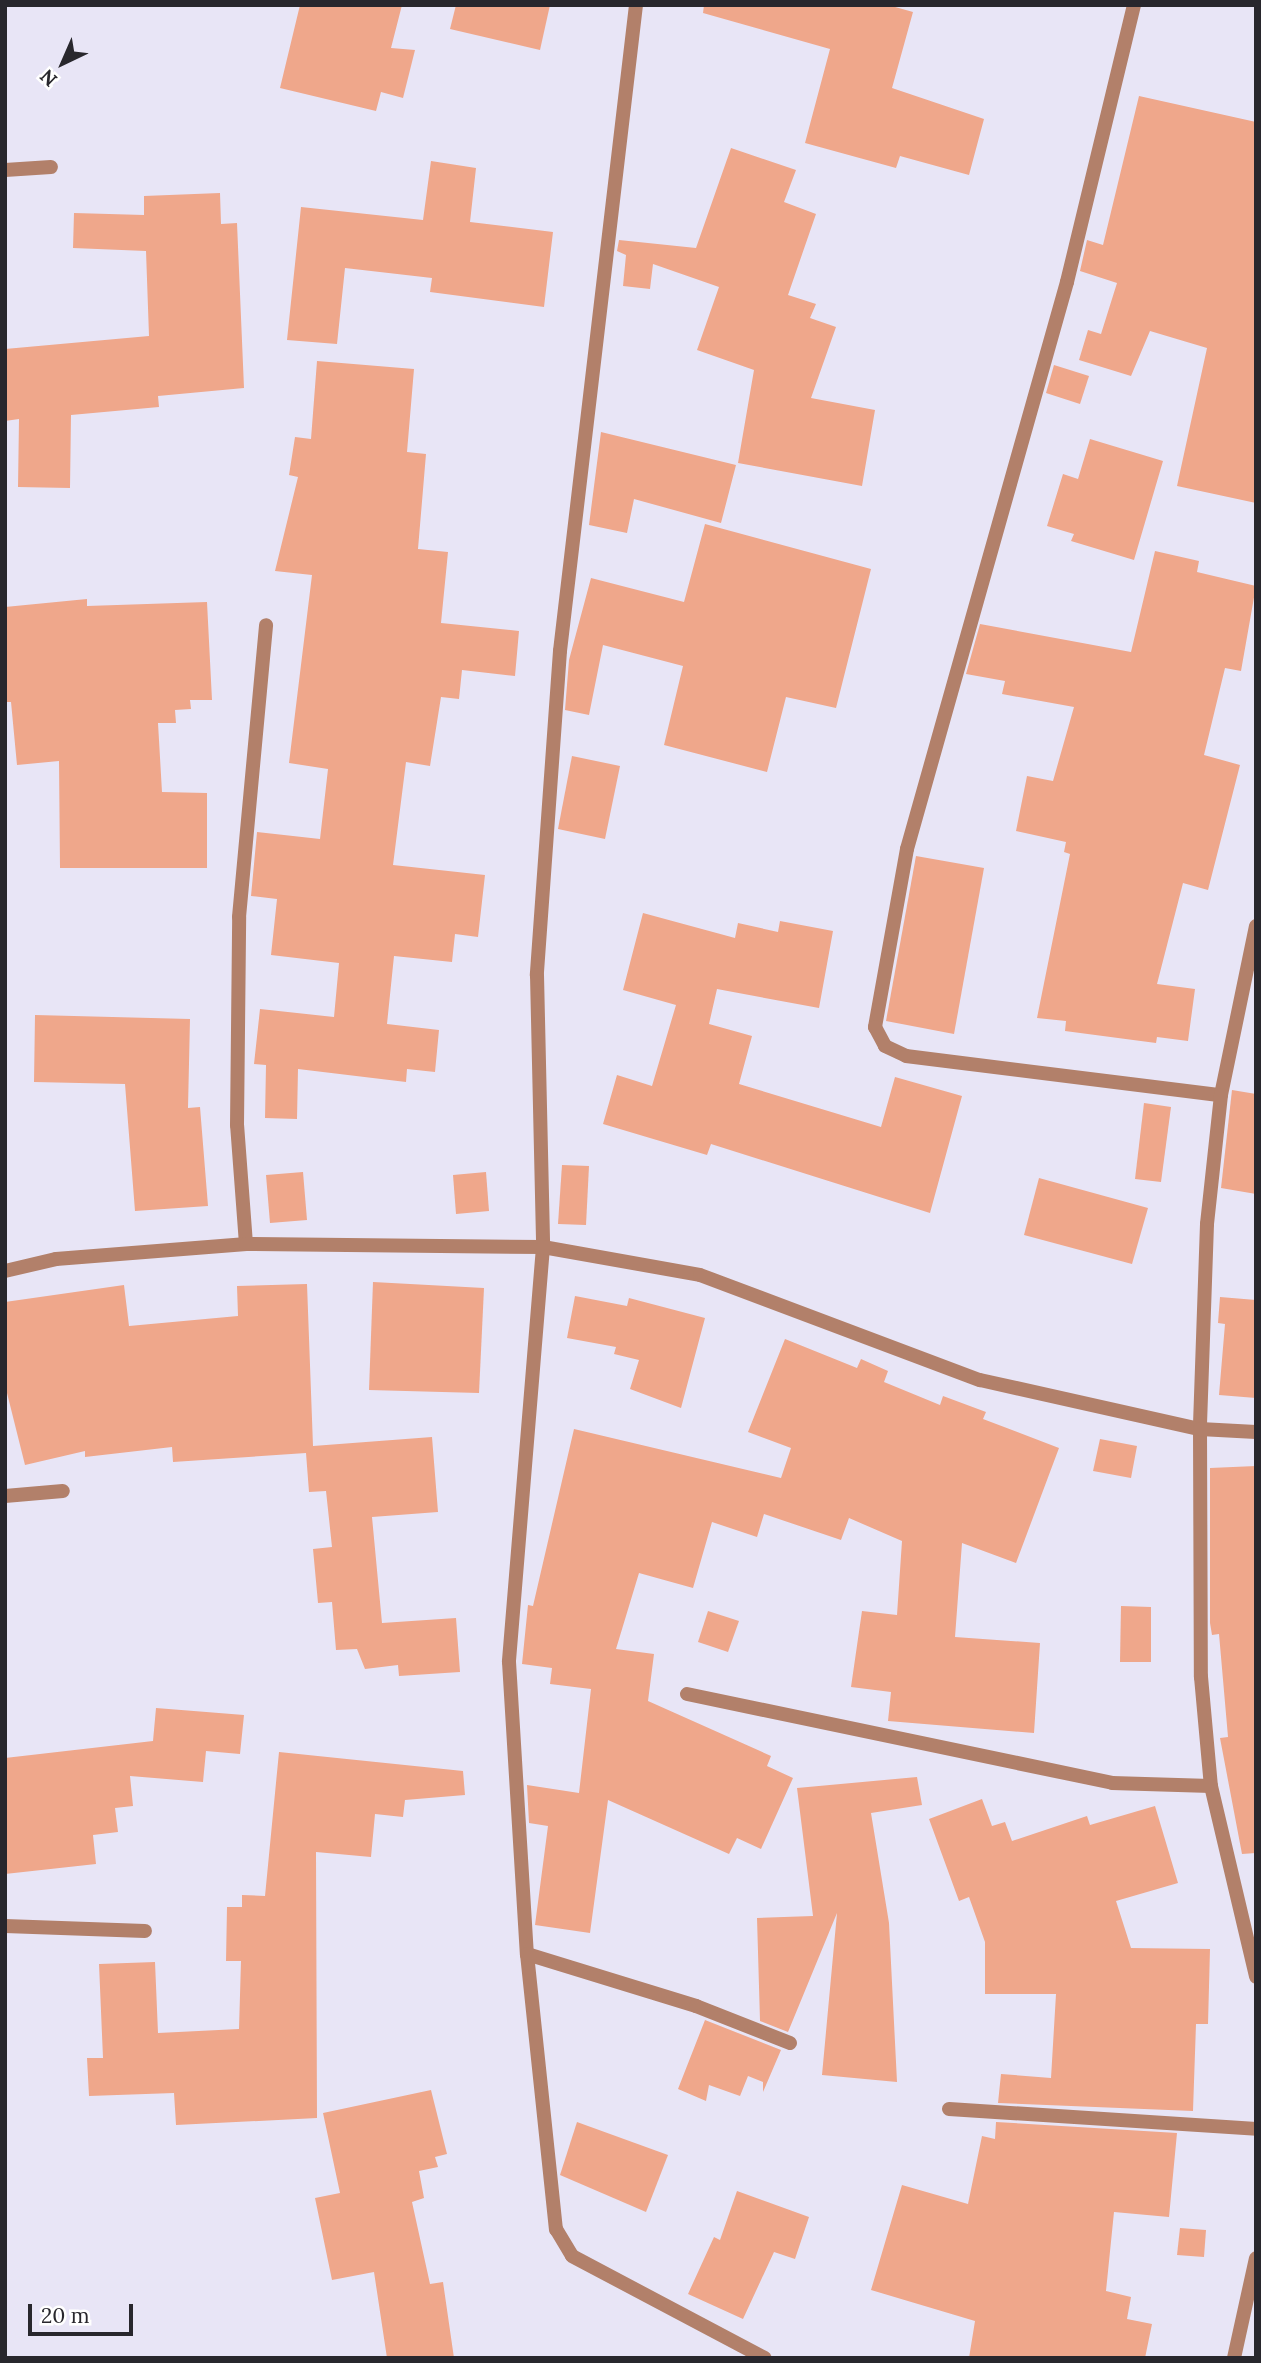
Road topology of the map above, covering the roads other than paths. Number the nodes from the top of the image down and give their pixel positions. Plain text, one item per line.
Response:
1 (636, 5) edge
2 (1134, 5) edge
3 (51, 167) dead end
4 (5, 170) edge
5 (266, 625) dead end
6 (1256, 926) edge
7 (1221, 1095) junction
8 (246, 1244) junction
9 (542, 1247) junction
10 (5, 1270) edge
11 (1200, 1429) junction
12 (1256, 1432) edge
13 (63, 1491) dead end
14 (5, 1496) edge
15 (687, 1694) dead end
16 (1211, 1786) junction
17 (5, 1926) edge
18 (145, 1931) dead end
19 (527, 1954) junction
20 (1256, 1977) edge
21 (790, 2043) dead end
22 (949, 2109) dead end
23 (1256, 2129) edge
24 (1256, 2258) edge
25 (765, 2358) edge
26 (1234, 2358) edge

1 - 9 street
2 - 7 street
3 - 4 street
5 - 8 street
6 - 7 street
7 - 11 street
8 - 9 street
8 - 10 street
9 - 11 street
9 - 19 street
11 - 12 street
11 - 16 street
13 - 14 street
15 - 16 street
16 - 20 street
17 - 18 street
19 - 21 street
19 - 25 street
22 - 23 street
24 - 26 street

